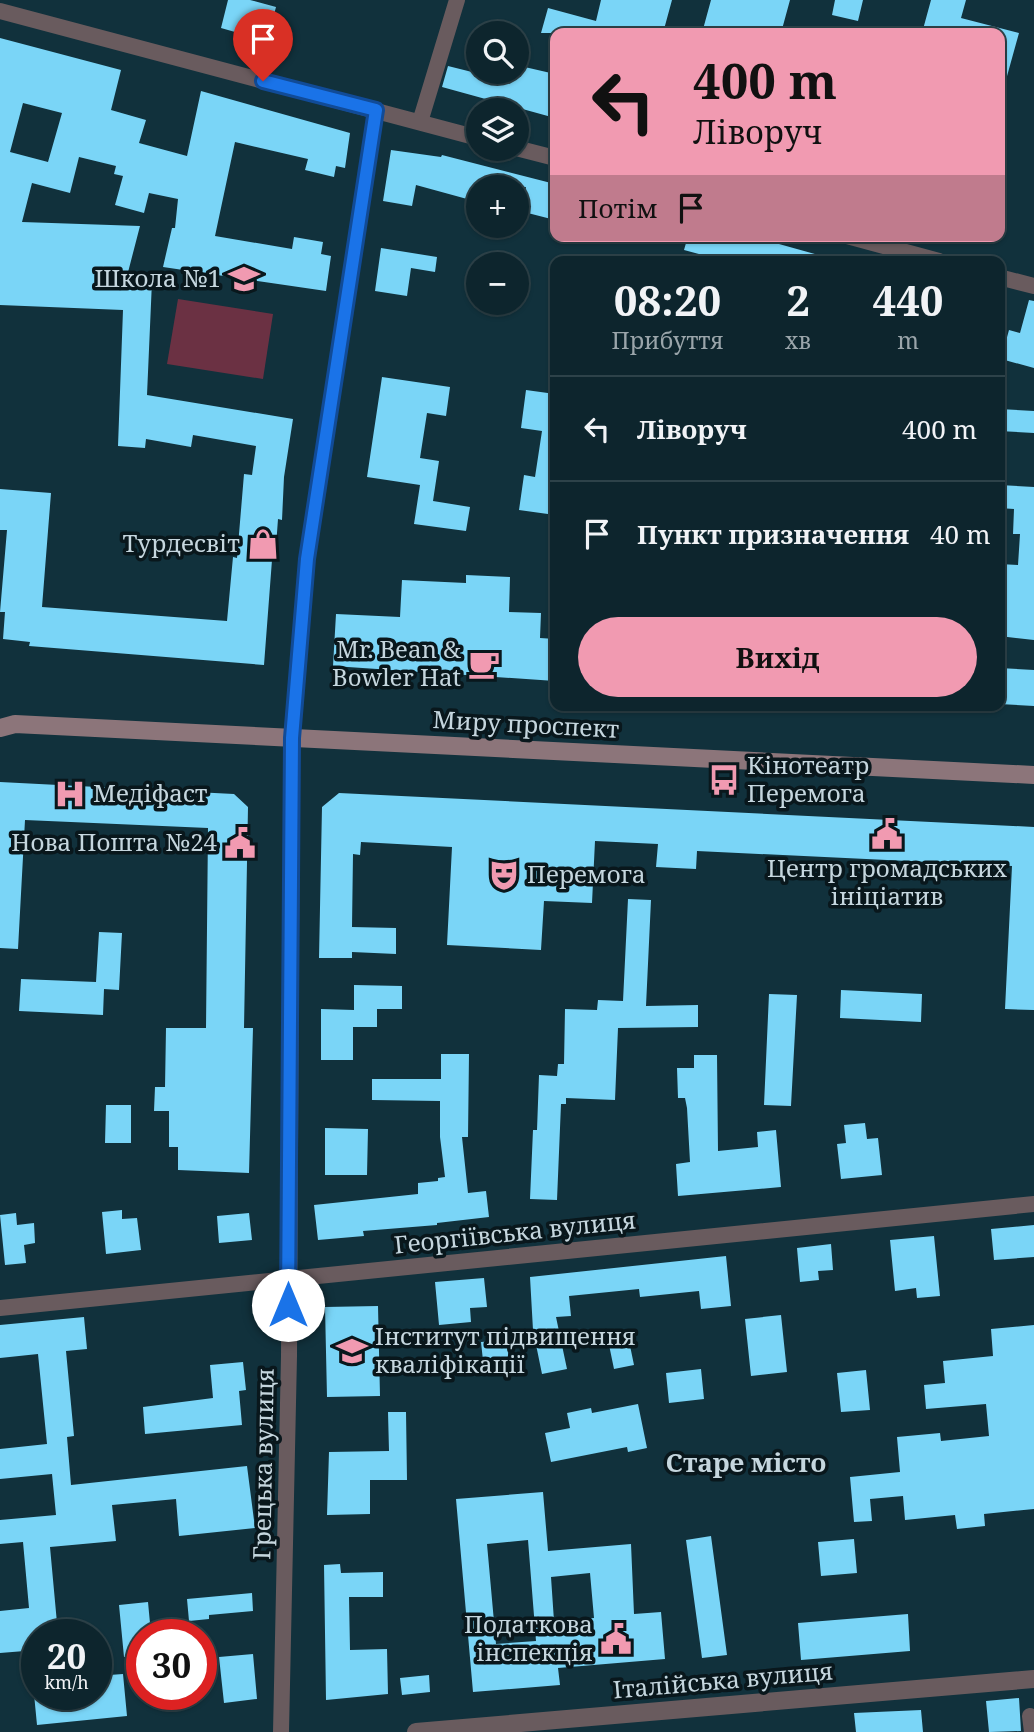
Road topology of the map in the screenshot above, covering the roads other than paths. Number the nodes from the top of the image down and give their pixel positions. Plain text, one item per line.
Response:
1 (457, 0) edge
2 (0, 11) edge
3 (376, 110) junction
4 (421, 122) junction
5 (466, 135) edge
6 (529, 151) edge
7 (550, 157) edge
8 (869, 242) edge
9 (921, 256) edge
10 (1005, 279) edge
11 (1034, 286) edge
12 (5, 723) edge
13 (292, 738) junction
14 (1034, 775) edge
15 (1034, 1204) edge
16 (288, 1279) junction
17 (0, 1307) edge
18 (1034, 1679) edge
19 (281, 1732) edge
20 (416, 1732) edge

1 - 4 street
2 - 3 street
3 - 4 street
3 - 13 street, Грецька вулиця
4 - 5 street
6 - 7 street
8 - 9 street
10 - 11 street
12 - 13 main road, Миру проспект
13 - 14 main road, Миру проспект
13 - 16 street, Грецька вулиця
15 - 16 street, Георгіївська вулиця
16 - 17 street, Георгіївська вулиця
16 - 19 street, Грецька вулиця
18 - 20 street, Італійська вулиця

